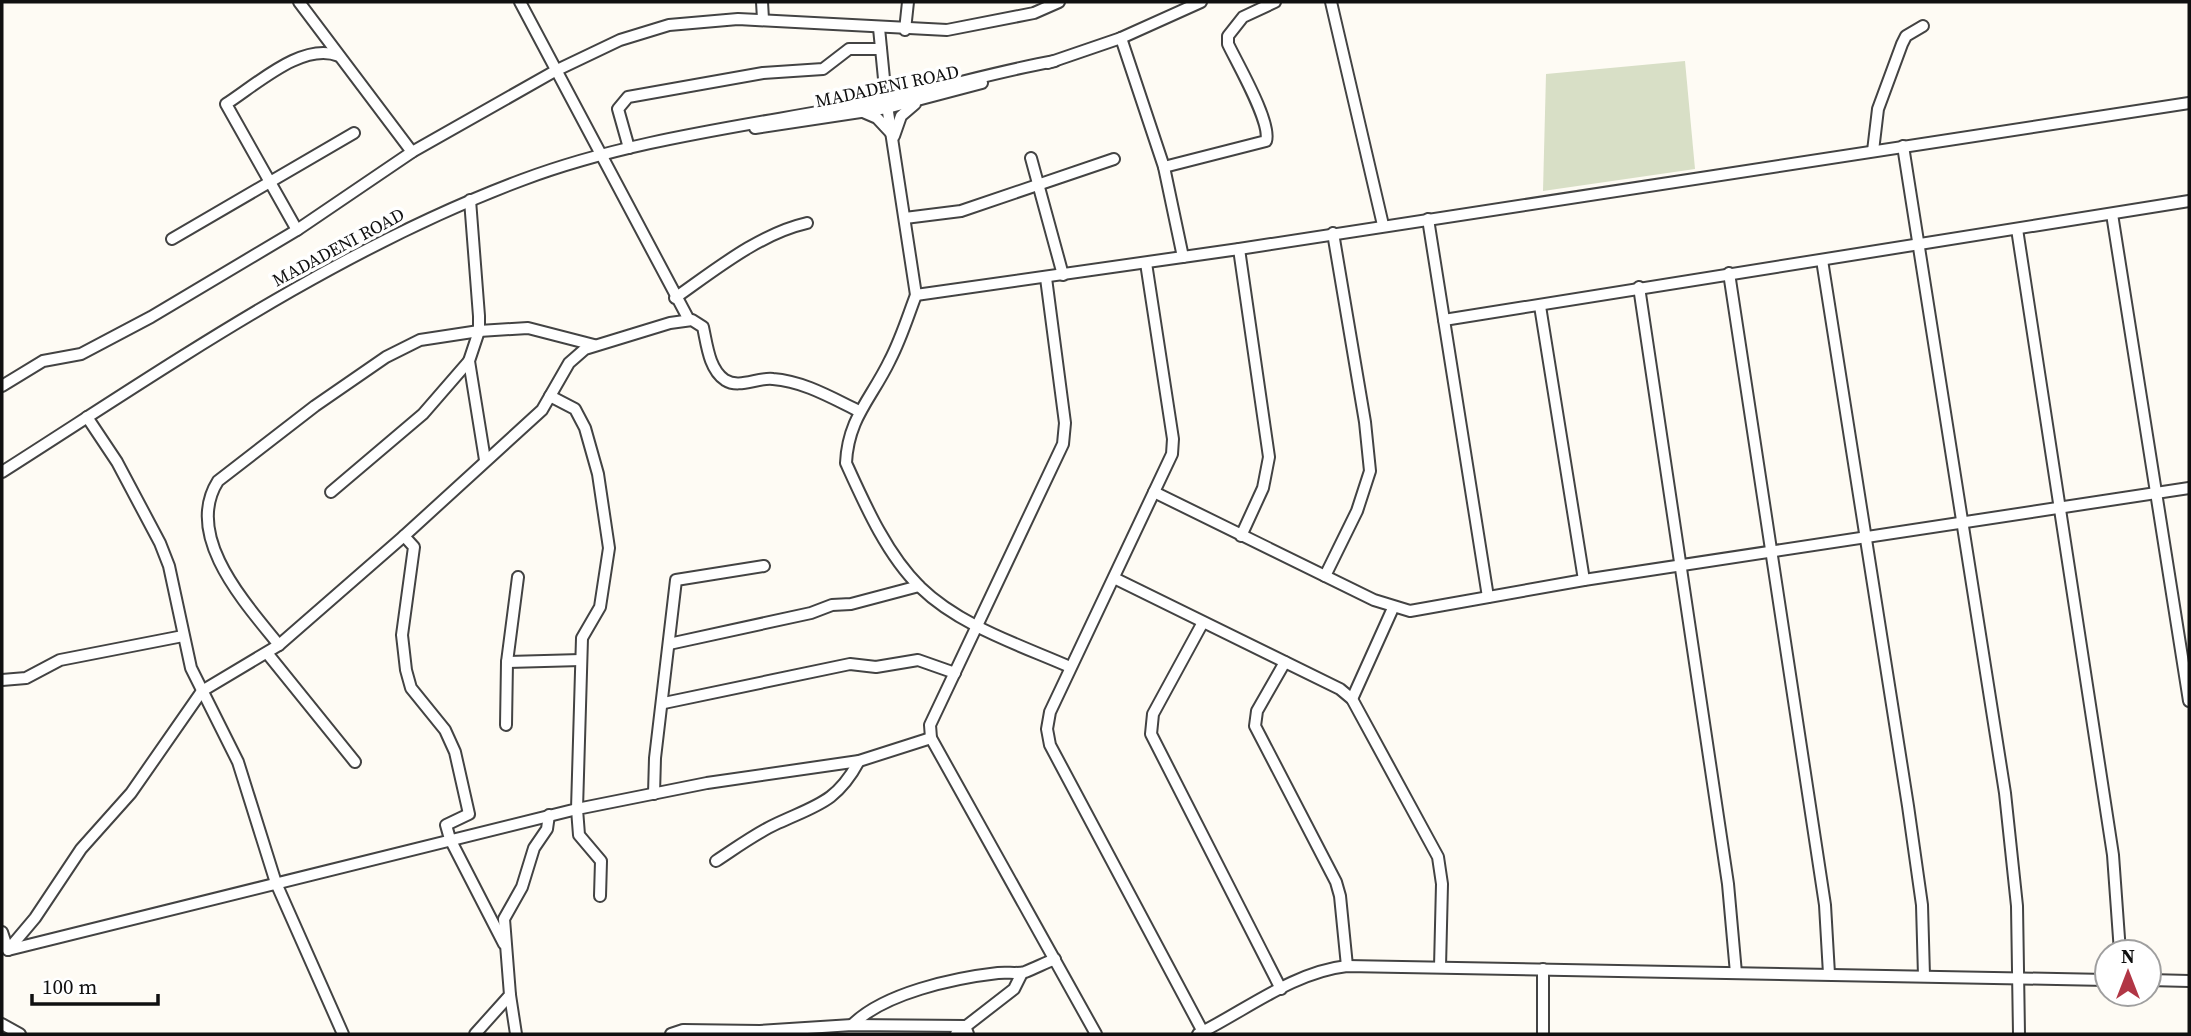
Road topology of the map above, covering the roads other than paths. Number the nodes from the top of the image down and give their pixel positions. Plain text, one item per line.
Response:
1 (299, 2) edge
2 (520, 2) edge
3 (762, 2) edge
4 (908, 2) edge
5 (1059, 2) edge
6 (1201, 2) edge
7 (1275, 2) edge
8 (1331, 2) edge
9 (763, 19) junction
10 (1923, 26) dead end
11 (879, 28) junction
12 (905, 30) junction
13 (1121, 38) junction
14 (881, 49) junction
15 (339, 56) junction
16 (1055, 61) junction
17 (555, 71) junction
18 (927, 98) junction
19 (887, 103) junction
20 (2189, 103) edge
21 (862, 111) junction
22 (723, 129) junction
23 (354, 133) dead end
24 (893, 137) junction
25 (1903, 146) junction
26 (629, 148) junction
27 (412, 152) junction
28 (1874, 152) junction
29 (603, 156) junction
30 (1031, 158) dead end
31 (1114, 159) dead end
32 (1164, 167) junction
33 (268, 183) junction
34 (1037, 186) junction
35 (470, 200) junction
36 (2189, 201) edge
37 (2112, 214) junction
38 (905, 218) junction
39 (1428, 219) junction
40 (807, 223) dead end
41 (1383, 225) junction
42 (2017, 229) junction
43 (297, 230) junction
44 (1333, 233) junction
45 (173, 239) dead end
46 (1919, 243) junction
47 (1238, 249) junction
48 (1183, 257) junction
49 (1822, 260) junction
50 (1146, 262) junction
51 (1729, 273) junction
52 (1063, 275) junction
53 (1046, 278) junction
54 (1640, 287) junction
55 (916, 295) junction
56 (675, 298) junction
57 (1540, 306) junction
58 (689, 320) junction
59 (1444, 320) junction
60 (479, 331) junction
61 (594, 345) junction
62 (469, 361) junction
63 (2, 386) edge
64 (550, 396) junction
65 (859, 411) junction
66 (87, 417) junction
67 (485, 460) junction
68 (2, 472) edge
69 (2189, 488) edge
70 (331, 492) dead end
71 (1154, 492) junction
72 (2157, 493) junction
73 (2061, 508) junction
74 (1961, 522) junction
75 (404, 536) junction
76 (1241, 536) junction
77 (1867, 539) junction
78 (1772, 553) junction
79 (764, 566) dead end
80 (1679, 568) junction
81 (1325, 576) junction
82 (518, 578) dead end
83 (1114, 578) junction
84 (1584, 580) junction
85 (919, 586) junction
86 (1488, 597) junction
87 (1393, 608) junction
88 (1202, 624) junction
89 (976, 626) junction
90 (183, 636) junction
91 (669, 644) junction
92 (279, 645) junction
93 (267, 653) junction
94 (581, 660) junction
95 (507, 662) junction
96 (1285, 662) junction
97 (1070, 667) junction
98 (955, 673) junction
99 (2, 680) edge
100 (202, 691) junction
101 (1352, 699) junction
102 (2189, 701) edge
103 (664, 703) junction
104 (506, 725) dead end
105 (931, 738) junction
106 (859, 761) junction
107 (355, 762) dead end
108 (654, 793) junction
109 (577, 809) junction
110 (549, 815) junction
111 (450, 839) junction
112 (716, 861) dead end
113 (276, 883) junction
114 (600, 895) dead end
115 (2, 932) edge
116 (2119, 938) edge
117 (504, 944) junction
118 (4, 953) edge
119 (1055, 959) junction
120 (1347, 967) junction
121 (1440, 967) junction
122 (1543, 969) junction
123 (1022, 973) junction
124 (1736, 973) junction
125 (1829, 974) junction
126 (1924, 976) junction
127 (2020, 978) junction
128 (2093, 980) edge
129 (2163, 980) edge
130 (2189, 981) edge
131 (1281, 989) junction
132 (510, 995) junction
133 (2, 1024) edge
134 (852, 1025) junction
135 (963, 1032) edge
136 (760, 1033) edge
137 (1200, 1033) edge
138 (20, 1034) edge
139 (342, 1034) edge
140 (475, 1034) edge
141 (516, 1034) edge
142 (671, 1034) edge
143 (1096, 1034) edge
144 (1543, 1034) edge
145 (2019, 1034) edge

1 - 15 street
2 - 17 street
3 - 9 street
4 - 12 street
5 - 12 street
6 - 13 street, MADADENI ROAD
7 - 32 street
8 - 41 street
9 - 11 street
9 - 17 street
10 - 28 street
11 - 12 street
11 - 14 street
13 - 16 street, MADADENI ROAD
13 - 32 street
14 - 19 street
14 - 26 street
15 - 27 street
15 - 33 street
16 - 18 street, MADADENI ROAD
16 - 19 street, MADADENI ROAD
17 - 27 street
17 - 29 street
18 - 19 street, MADADENI ROAD
18 - 24 street
19 - 21 street, MADADENI ROAD
19 - 22 street, MADADENI ROAD
19 - 24 street
20 - 25 street
21 - 22 street, MADADENI ROAD
21 - 24 street
22 - 26 street, MADADENI ROAD
23 - 33 street
24 - 38 street
25 - 28 street
25 - 46 street
26 - 29 street, MADADENI ROAD
27 - 43 street
28 - 39 street
29 - 35 street, MADADENI ROAD
29 - 56 street
30 - 34 street
31 - 34 street
32 - 48 street
33 - 43 street
33 - 45 street
34 - 38 street
34 - 52 street
35 - 60 street
35 - 66 street, MADADENI ROAD
36 - 37 street
37 - 42 street
37 - 72 street
38 - 55 street
39 - 41 street
39 - 59 street
40 - 56 street
41 - 44 street
42 - 46 street
42 - 73 street
43 - 63 street
44 - 47 street
44 - 81 street
46 - 49 street
46 - 74 street
47 - 48 street
47 - 76 street
48 - 50 street
49 - 51 street
49 - 77 street
50 - 52 street
50 - 71 street
51 - 54 street
51 - 78 street
52 - 53 street
53 - 55 street
53 - 89 street
54 - 57 street
54 - 80 street
55 - 65 street
56 - 58 street
57 - 59 street
57 - 84 street
58 - 61 street
58 - 65 street
59 - 86 street
60 - 61 street
60 - 62 street
60 - 92 street
61 - 64 street
62 - 67 street
62 - 70 street
64 - 67 street
64 - 94 street
65 - 85 street
66 - 68 street, MADADENI ROAD
66 - 90 street
67 - 75 street
69 - 72 street
71 - 76 street
71 - 83 street
72 - 73 street
72 - 102 street
73 - 74 street
73 - 116 street
74 - 77 street
74 - 127 street
75 - 92 street
75 - 111 street
76 - 81 street
77 - 78 street
77 - 126 street
78 - 80 street
78 - 125 street
79 - 91 street
80 - 84 street
80 - 124 street
81 - 87 street
82 - 95 street
83 - 88 street
83 - 97 street
84 - 86 street
85 - 89 street
85 - 91 street
86 - 87 street
87 - 101 street
88 - 96 street
88 - 131 street
89 - 97 street
89 - 98 street
90 - 99 street
90 - 100 street
91 - 103 street
92 - 93 street
93 - 100 street
93 - 107 street
94 - 95 street
94 - 109 street
95 - 104 street
96 - 101 street
96 - 120 street
97 - 137 street
98 - 103 street
98 - 105 street
100 - 113 street
100 - 118 street
101 - 121 street
103 - 108 street
105 - 106 street
105 - 119 street
106 - 108 street
106 - 112 street
108 - 109 street
109 - 110 street
109 - 114 street
110 - 111 street
110 - 117 street
111 - 113 street
111 - 117 street
113 - 118 street
113 - 139 street
115 - 118 street
117 - 132 street
119 - 123 street
119 - 143 street
120 - 121 street
120 - 131 street
121 - 122 street
122 - 124 street
122 - 144 street
123 - 134 street
123 - 135 street
124 - 125 street
125 - 126 street
126 - 127 street
127 - 128 street
127 - 145 street
129 - 130 street
131 - 137 street
132 - 140 street
132 - 141 street
133 - 138 street
134 - 135 street
134 - 136 street
136 - 142 street

